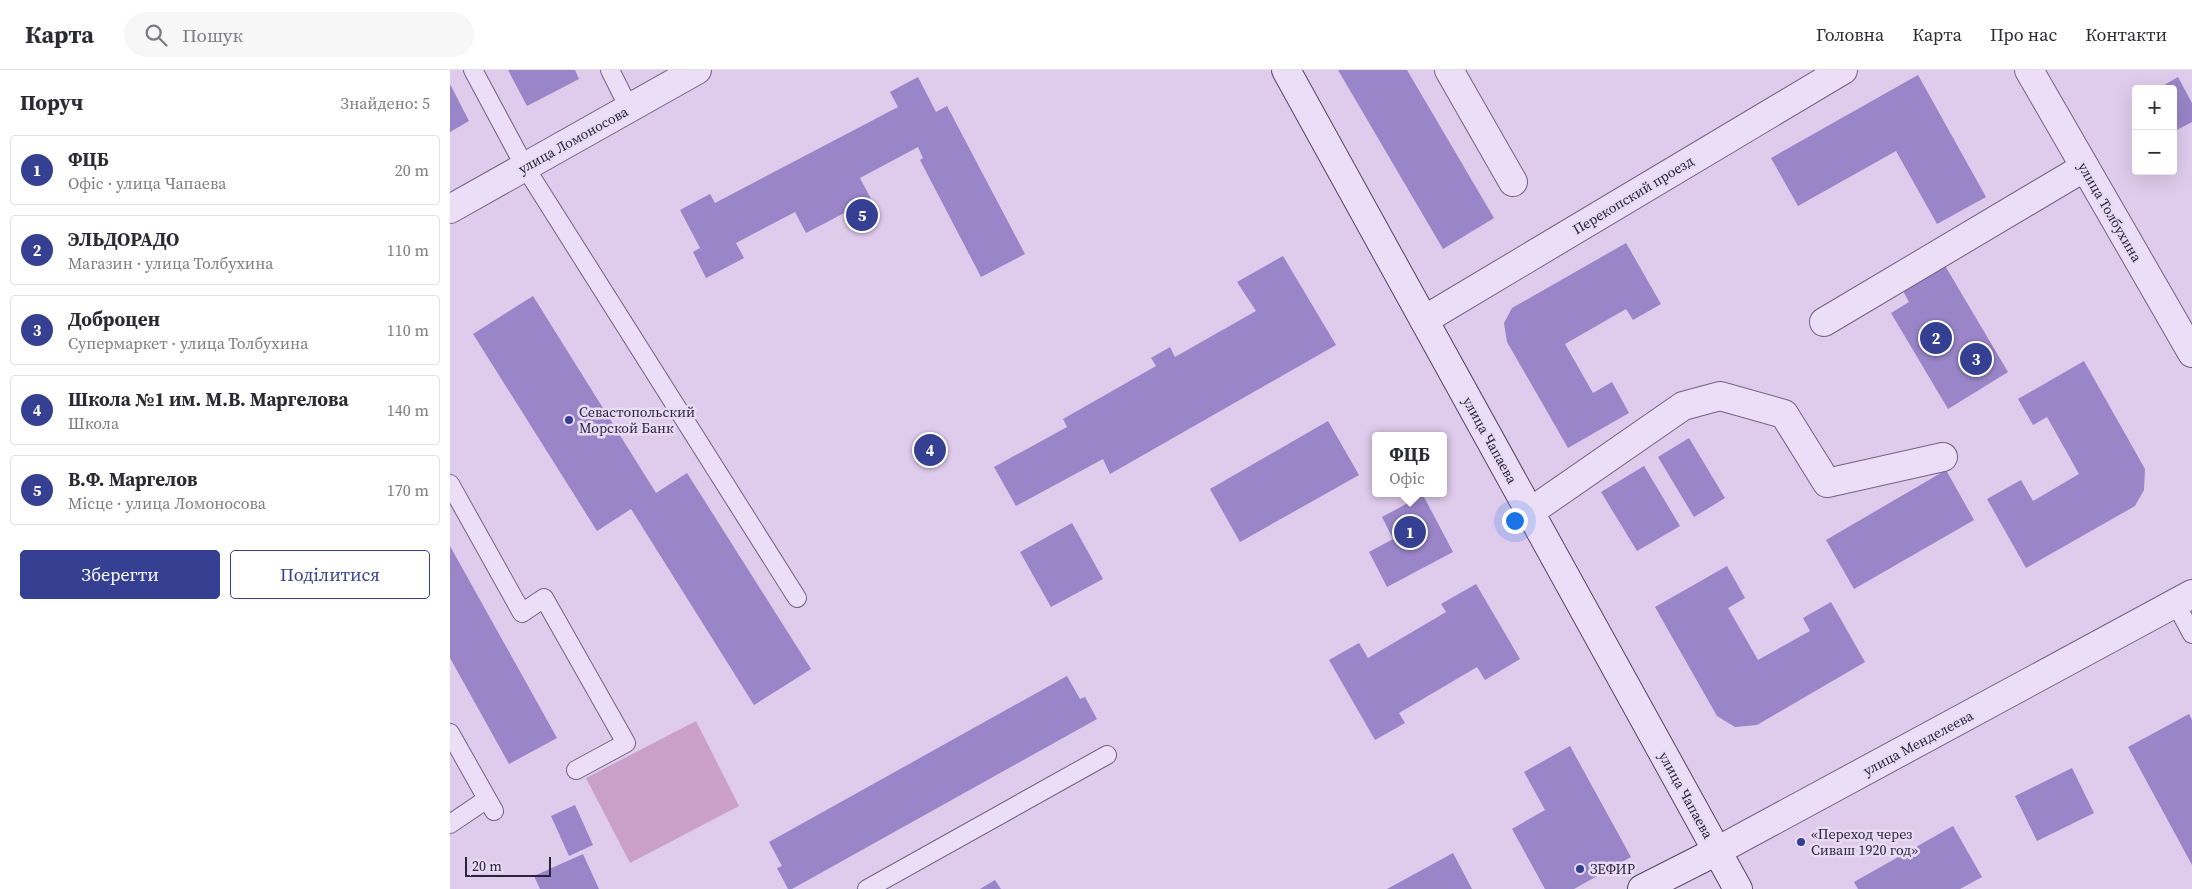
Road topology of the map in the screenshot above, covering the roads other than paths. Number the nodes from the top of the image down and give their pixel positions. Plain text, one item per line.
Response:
1 (474, 70) edge
2 (610, 70) edge
3 (697, 70) edge
4 (1286, 70) edge
5 (1449, 70) edge
6 (2029, 70) edge
7 (1829, 74) edge
8 (629, 108) junction
9 (526, 167) junction
10 (2085, 167) junction
11 (1513, 182) dead end
12 (450, 209) edge
13 (1424, 320) junction
14 (1824, 322) dead end
15 (2192, 353) edge
16 (1944, 457) dead end
17 (450, 484) edge
18 (1530, 512) junction
19 (797, 598) dead end
20 (2184, 599) edge
21 (2192, 634) edge
22 (450, 732) edge
23 (1107, 755) dead end
24 (576, 770) dead end
25 (450, 824) edge
26 (1717, 851) junction
27 (867, 889) edge
28 (1642, 889) edge
29 (1738, 889) edge

1 - 9 lane
2 - 8 lane
3 - 8 street, улица Ломоносова
4 - 13 street, улица Чапаева
5 - 11 street
6 - 10 street, улица Толбухина
7 - 13 street, Перекопский проезд
8 - 9 street, улица Ломоносова
9 - 12 street, улица Ломоносова
9 - 19 lane
10 - 14 street
10 - 15 street, улица Толбухина
13 - 18 street, улица Чапаева
16 - 18 street
17 - 24 lane
18 - 26 street, улица Чапаева
20 - 21 lane
20 - 26 street, улица Менделеева
22 - 25 lane
23 - 27 lane
26 - 28 street, улица Менделеева
26 - 29 street, улица Чапаева

